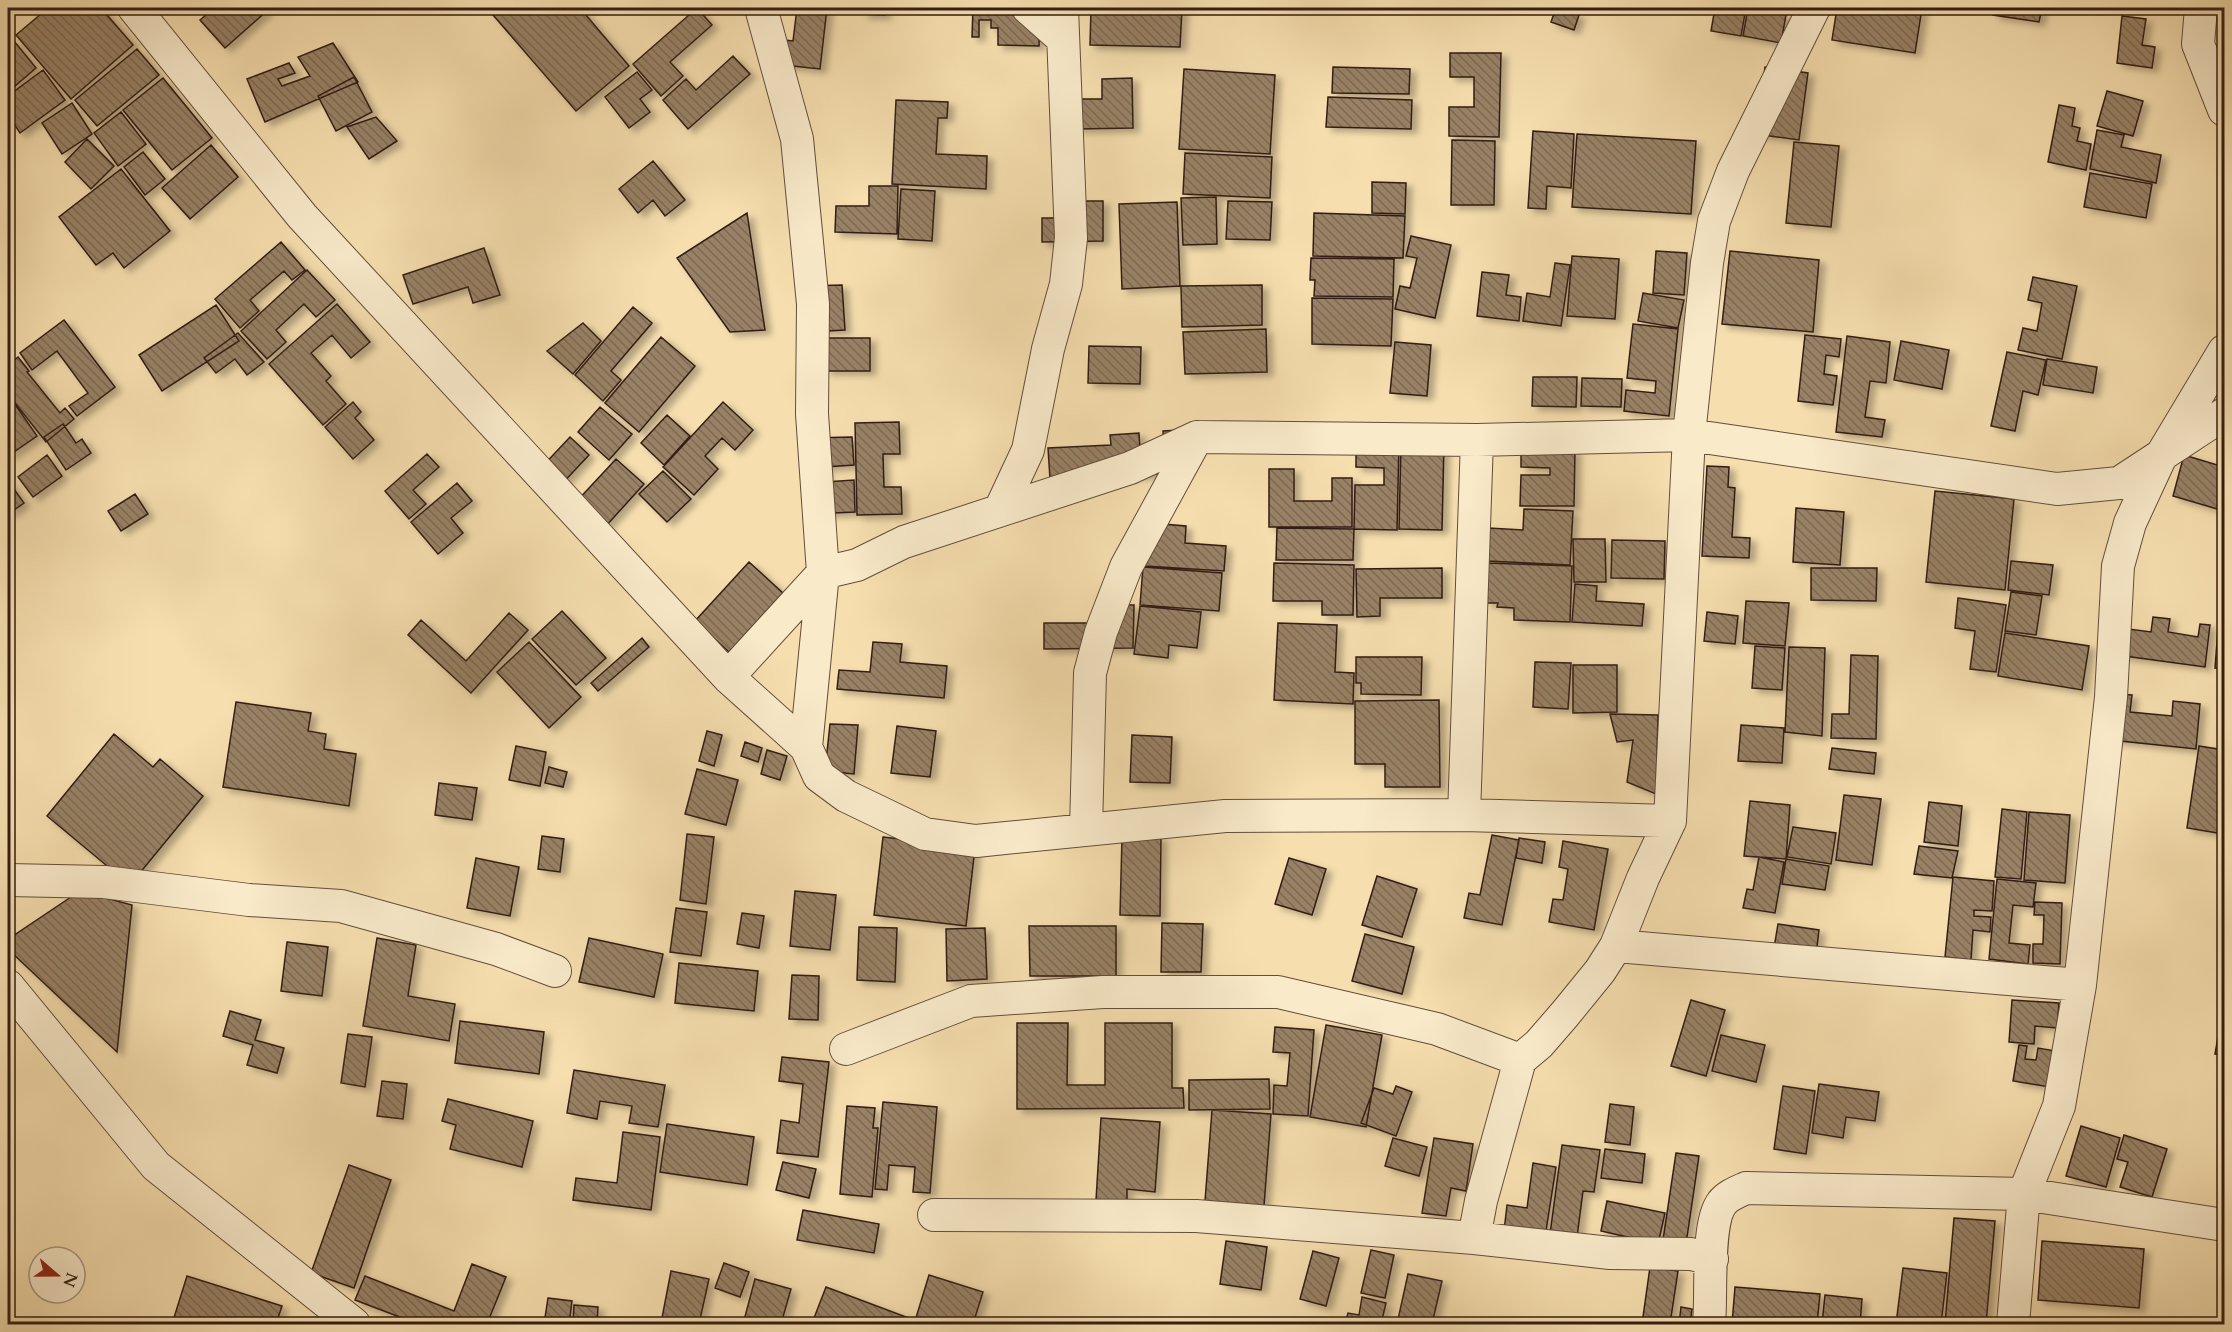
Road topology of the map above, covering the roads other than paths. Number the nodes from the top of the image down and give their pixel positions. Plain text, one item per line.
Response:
1 (134, 8) edge
2 (760, 8) edge
3 (1028, 8) edge
4 (1062, 8) edge
5 (1814, 8) edge
6 (2202, 8) edge
7 (1063, 39) junction
8 (2224, 110) edge
9 (2224, 351) edge
10 (2224, 414) edge
11 (1689, 435) junction
12 (1197, 437) junction
13 (1477, 440) junction
14 (2161, 456) junction
15 (1000, 510) junction
16 (823, 573) junction
17 (728, 677) junction
18 (806, 747) junction
19 (1464, 815) junction
20 (1670, 820) junction
21 (1086, 830) junction
22 (8, 880) edge
23 (1616, 946) junction
24 (555, 971) dead end
25 (2080, 985) junction
26 (8, 986) edge
27 (846, 1049) dead end
28 (1520, 1060) junction
29 (2024, 1194) junction
30 (934, 1215) dead end
31 (2224, 1225) edge
32 (1474, 1238) junction
33 (1712, 1259) junction
34 (354, 1324) edge
35 (1709, 1324) edge
36 (2013, 1324) edge

1 - 17 street
2 - 16 street
3 - 7 street
4 - 7 street
5 - 11 street
6 - 8 street
7 - 15 street
9 - 14 street
10 - 14 street
11 - 13 street
11 - 14 street
11 - 20 street
12 - 13 street
12 - 15 street
12 - 21 street
13 - 19 street
14 - 25 street
15 - 16 street
16 - 17 street
16 - 18 street
17 - 18 street
18 - 21 street
19 - 20 street
19 - 21 street
20 - 23 street
22 - 24 street
23 - 25 street
23 - 28 street
25 - 29 street
26 - 34 street
27 - 28 street
28 - 32 street
29 - 31 street
29 - 33 street
29 - 36 street
30 - 32 street
32 - 33 street
33 - 35 street

